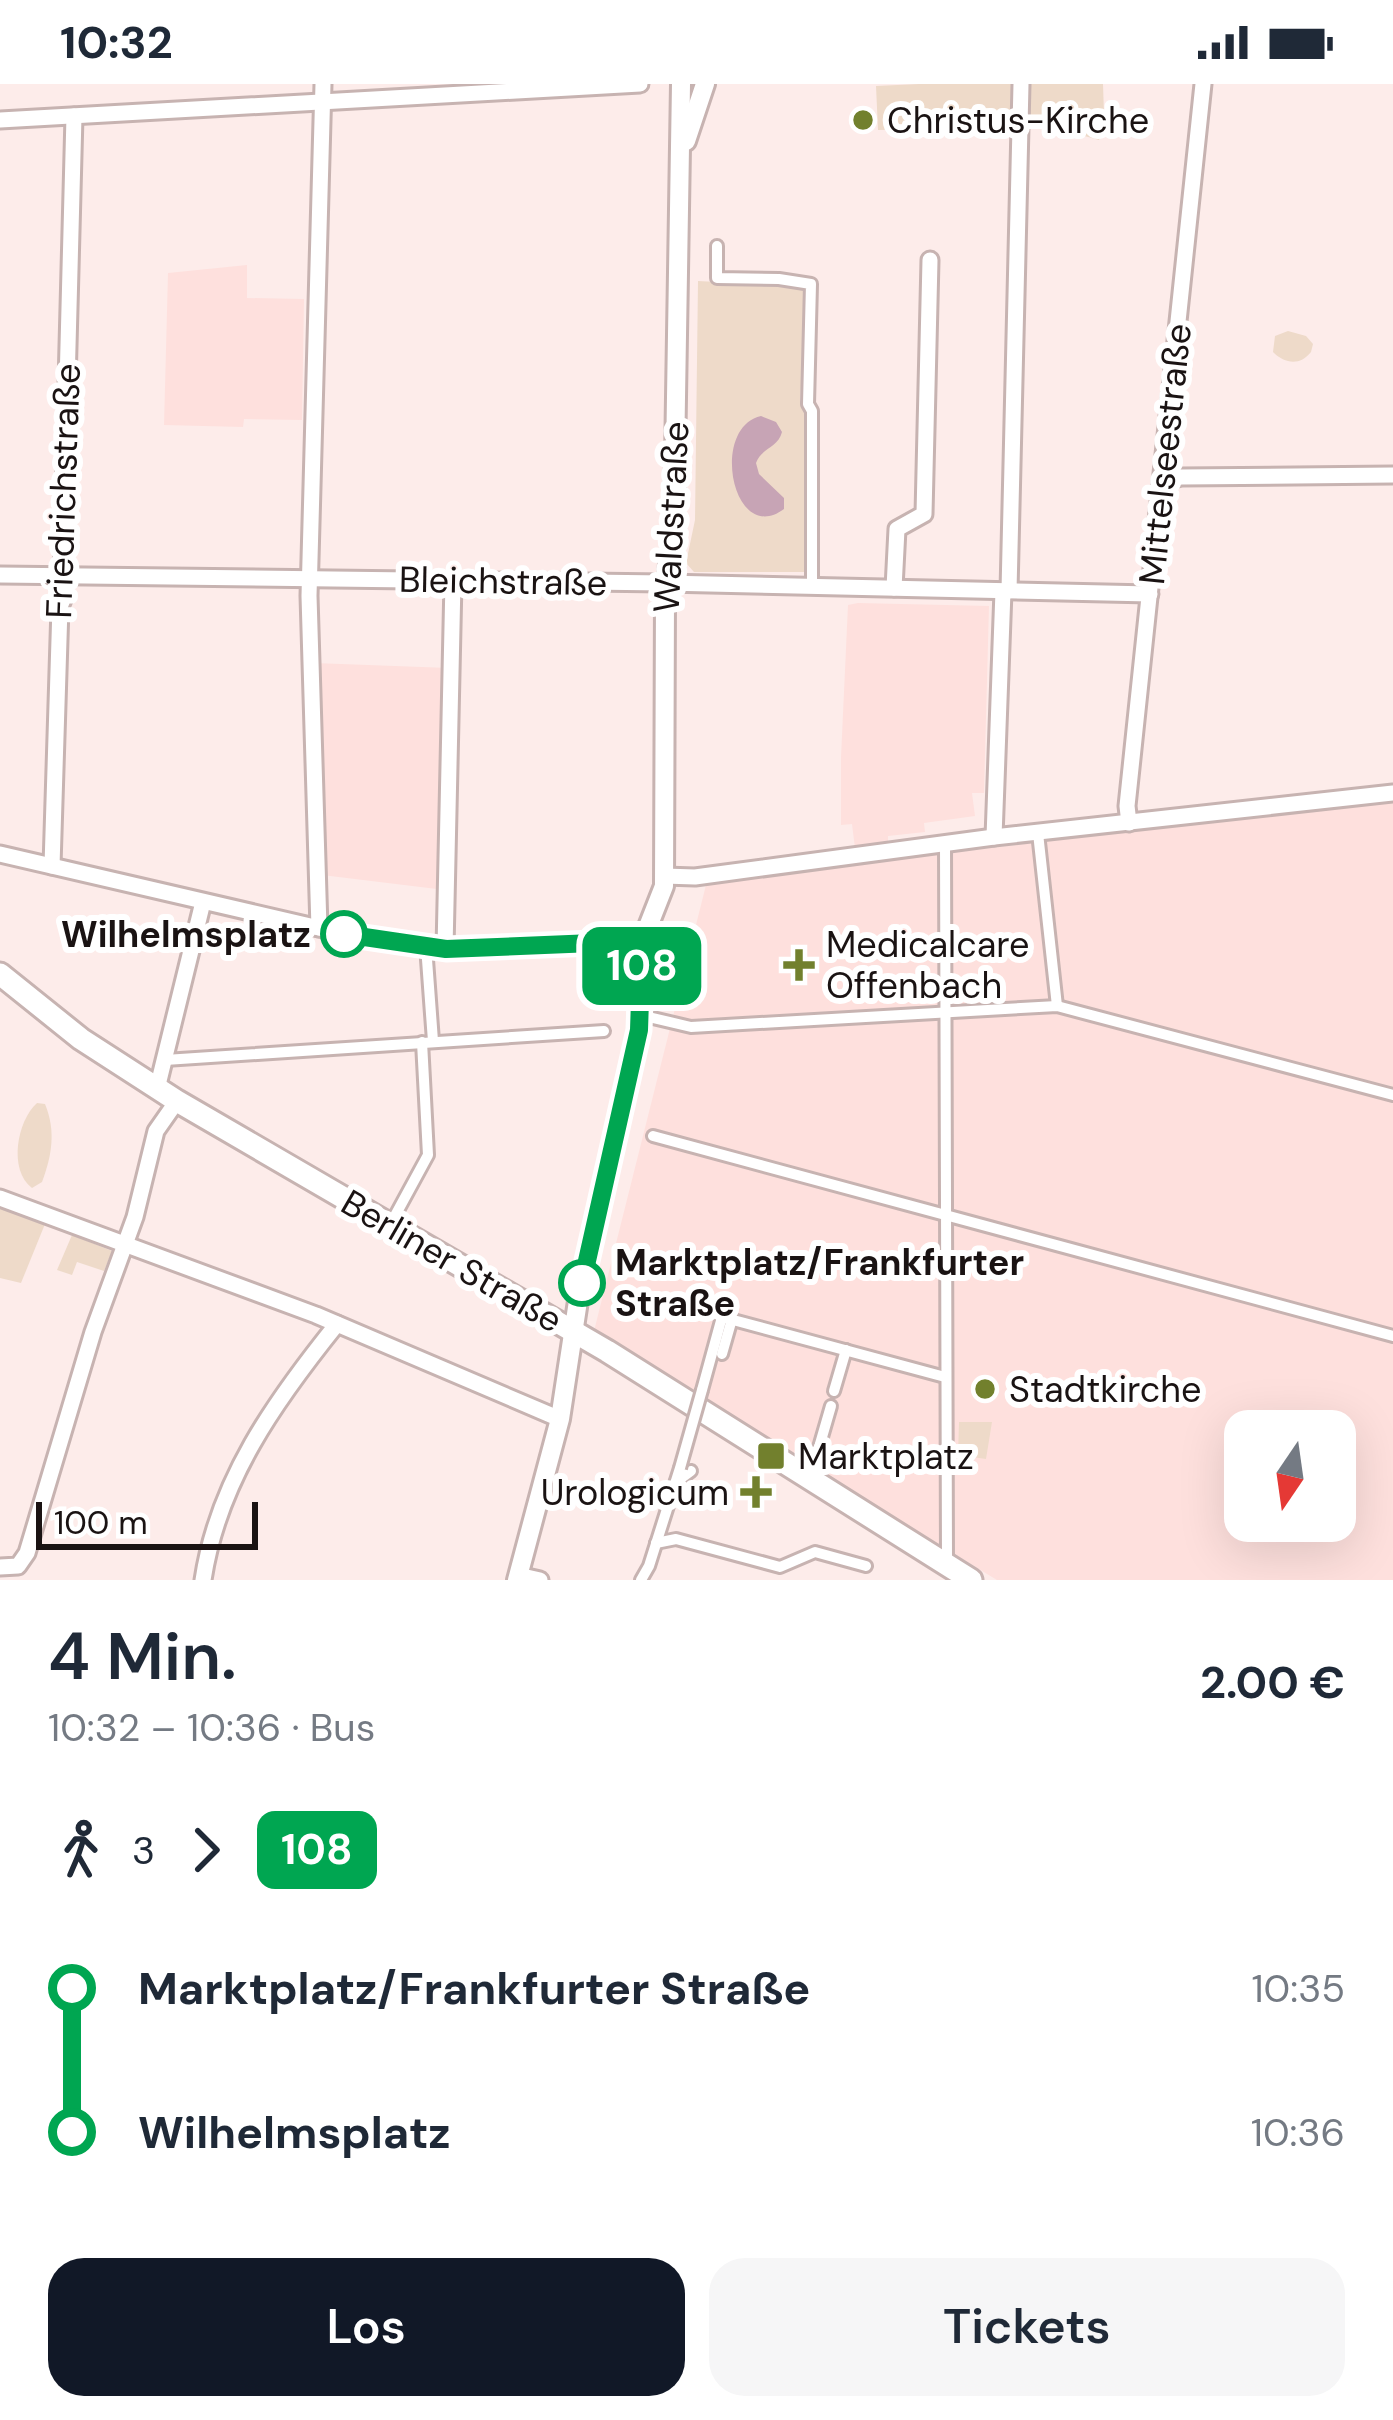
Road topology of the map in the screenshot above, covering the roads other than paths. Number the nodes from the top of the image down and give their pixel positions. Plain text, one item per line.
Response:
1 (640, 84) edge
2 (681, 84) edge
3 (704, 84) edge
4 (1021, 84) edge
5 (1203, 84) edge
6 (322, 92) edge
7 (74, 116) junction
8 (0, 120) edge
9 (681, 158) junction
10 (718, 245) dead end
11 (930, 260) dead end
12 (1393, 475) edge
13 (1161, 482) junction
14 (0, 575) edge
15 (62, 576) junction
16 (310, 577) junction
17 (453, 581) junction
18 (665, 583) junction
19 (812, 586) junction
20 (894, 588) junction
21 (1006, 591) junction
22 (1150, 594) junction
23 (1393, 794) edge
24 (1129, 823) junction
25 (1045, 832) junction
26 (994, 837) junction
27 (945, 843) junction
28 (0, 854) edge
29 (52, 866) junction
30 (664, 876) junction
31 (203, 902) junction
32 (319, 928) junction
33 (642, 941) junction
34 (426, 946) junction
35 (446, 949) junction
36 (0, 974) edge
37 (1057, 1006) junction
38 (944, 1012) junction
39 (640, 1015) junction
40 (604, 1031) dead end
41 (427, 1041) junction
42 (164, 1060) junction
43 (157, 1089) junction
44 (1393, 1095) edge
45 (177, 1101) junction
46 (653, 1136) dead end
47 (0, 1198) edge
48 (946, 1216) junction
49 (390, 1226) junction
50 (124, 1246) junction
51 (337, 1324) junction
52 (575, 1332) junction
53 (1393, 1336) edge
54 (846, 1350) junction
55 (945, 1377) junction
56 (835, 1391) dead end
57 (830, 1406) dead end
58 (560, 1419) junction
59 (813, 1468) dead end
60 (656, 1543) junction
61 (866, 1566) dead end
62 (5, 1568) edge
63 (948, 1573) edge
64 (518, 1577) edge
65 (202, 1580) edge
66 (540, 1580) edge
67 (640, 1580) edge
68 (971, 1580) edge

1 - 6 street
2 - 9 street, Waldstraße
3 - 9 street, Waldstraße
4 - 21 street
5 - 13 street, Mittelseestraße
6 - 7 street
6 - 16 street
7 - 8 street
7 - 15 street, Friedrichstraße
9 - 18 street, Waldstraße
10 - 19 street
11 - 20 street
12 - 13 street
13 - 22 street, Mittelseestraße
14 - 15 street, Bleichstraße
15 - 16 street, Bleichstraße
15 - 29 street, Friedrichstraße
16 - 17 street, Bleichstraße
16 - 32 street
17 - 18 street, Bleichstraße
17 - 35 street
18 - 19 street, Bleichstraße
18 - 30 street, Waldstraße
19 - 20 street, Bleichstraße
20 - 21 street, Bleichstraße
21 - 22 street, Bleichstraße
21 - 26 street
22 - 24 street, Mittelseestraße
23 - 24 street
24 - 25 street
25 - 26 street
25 - 37 street
26 - 27 street
27 - 30 street
27 - 38 street
28 - 29 street
29 - 31 street
30 - 33 street
31 - 32 street
31 - 42 street
32 - 34 street
33 - 35 street
33 - 39 street
34 - 35 street
34 - 41 street
36 - 43 main road, Berliner Straße
37 - 38 street
37 - 44 street
38 - 39 street
38 - 48 street
39 - 52 street
40 - 41 street
41 - 42 street
41 - 49 street
42 - 43 street
43 - 45 main road, Berliner Straße
45 - 49 main road, Berliner Straße
45 - 50 street
46 - 48 street
47 - 50 street
48 - 53 street
48 - 55 street
49 - 52 main road, Berliner Straße
50 - 51 street
50 - 62 street
51 - 58 street
51 - 65 street
52 - 58 street
52 - 63 main road, Berliner Straße
54 - 55 street
54 - 56 street
54 - 60 street, bridge
55 - 63 street
57 - 59 street
58 - 64 street
60 - 61 street
60 - 67 street
63 - 68 main road, Berliner Straße
64 - 66 street

